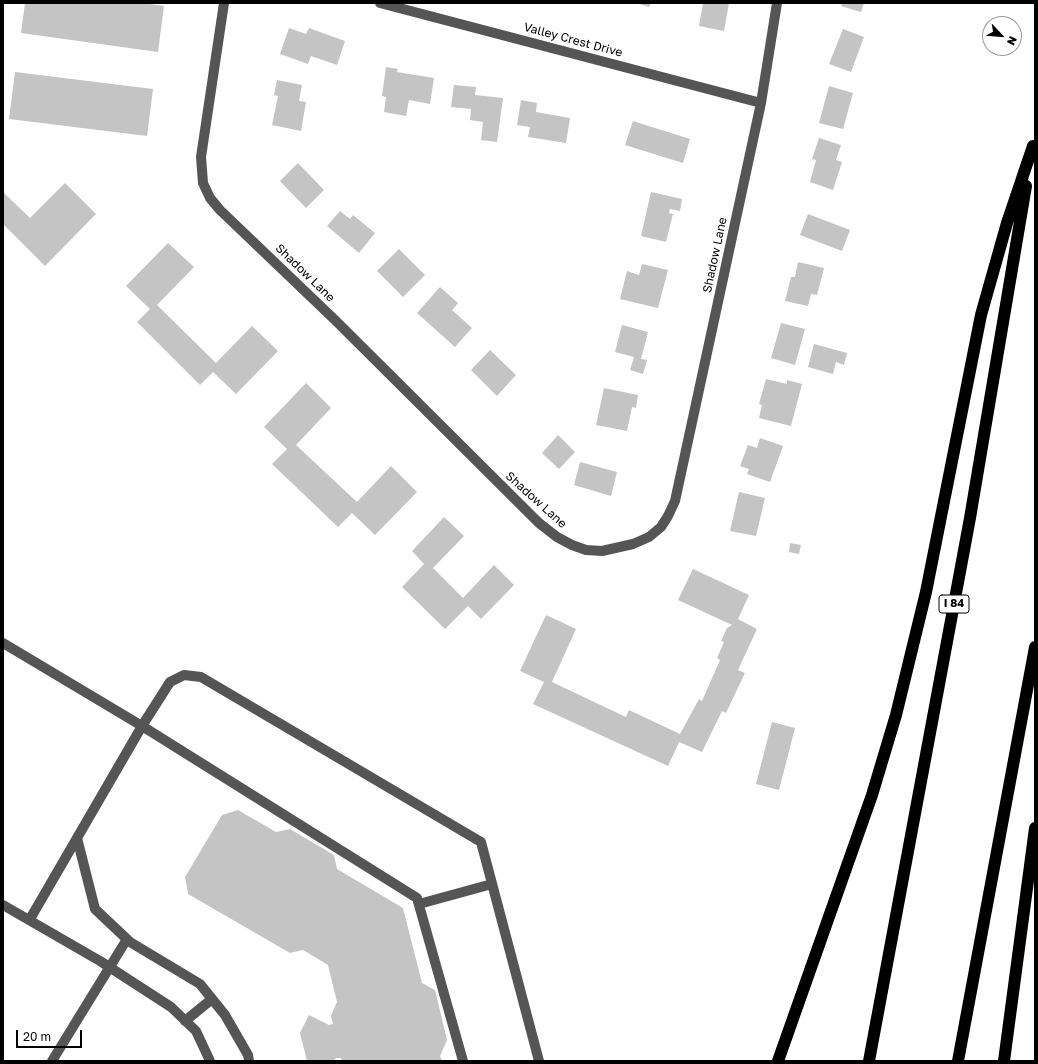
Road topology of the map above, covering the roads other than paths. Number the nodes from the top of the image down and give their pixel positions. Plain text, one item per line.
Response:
1 (224, 3) edge
2 (380, 3) edge
3 (777, 3) edge
4 (761, 103) junction
5 (1034, 140) edge
6 (3, 643) edge
7 (1035, 647) edge
8 (142, 726) junction
9 (1035, 828) edge
10 (76, 838) junction
11 (492, 884) junction
12 (3, 904) edge
13 (419, 904) junction
14 (30, 919) junction
15 (127, 939) junction
16 (109, 967) junction
17 (212, 999) junction
18 (185, 1021) junction
19 (52, 1061) edge
20 (210, 1061) edge
21 (248, 1061) edge
22 (463, 1061) edge
23 (539, 1061) edge
24 (778, 1061) edge
25 (868, 1061) edge
26 (958, 1061) edge
27 (1004, 1061) edge

1 - 4 street, Shadow Lane
2 - 4 street, Valley Crest Drive
3 - 4 street, Shadow Lane
5 - 24 highway
5 - 25 highway, I 84
6 - 8 street
7 - 26 highway
8 - 10 street
8 - 11 street
8 - 13 street
9 - 27 highway
10 - 14 street
10 - 15 street
11 - 13 street
11 - 23 street
12 - 14 street
13 - 22 street
14 - 16 street
15 - 16 street
15 - 17 street
16 - 18 street
16 - 19 street
17 - 18 street
17 - 21 street
18 - 20 street

